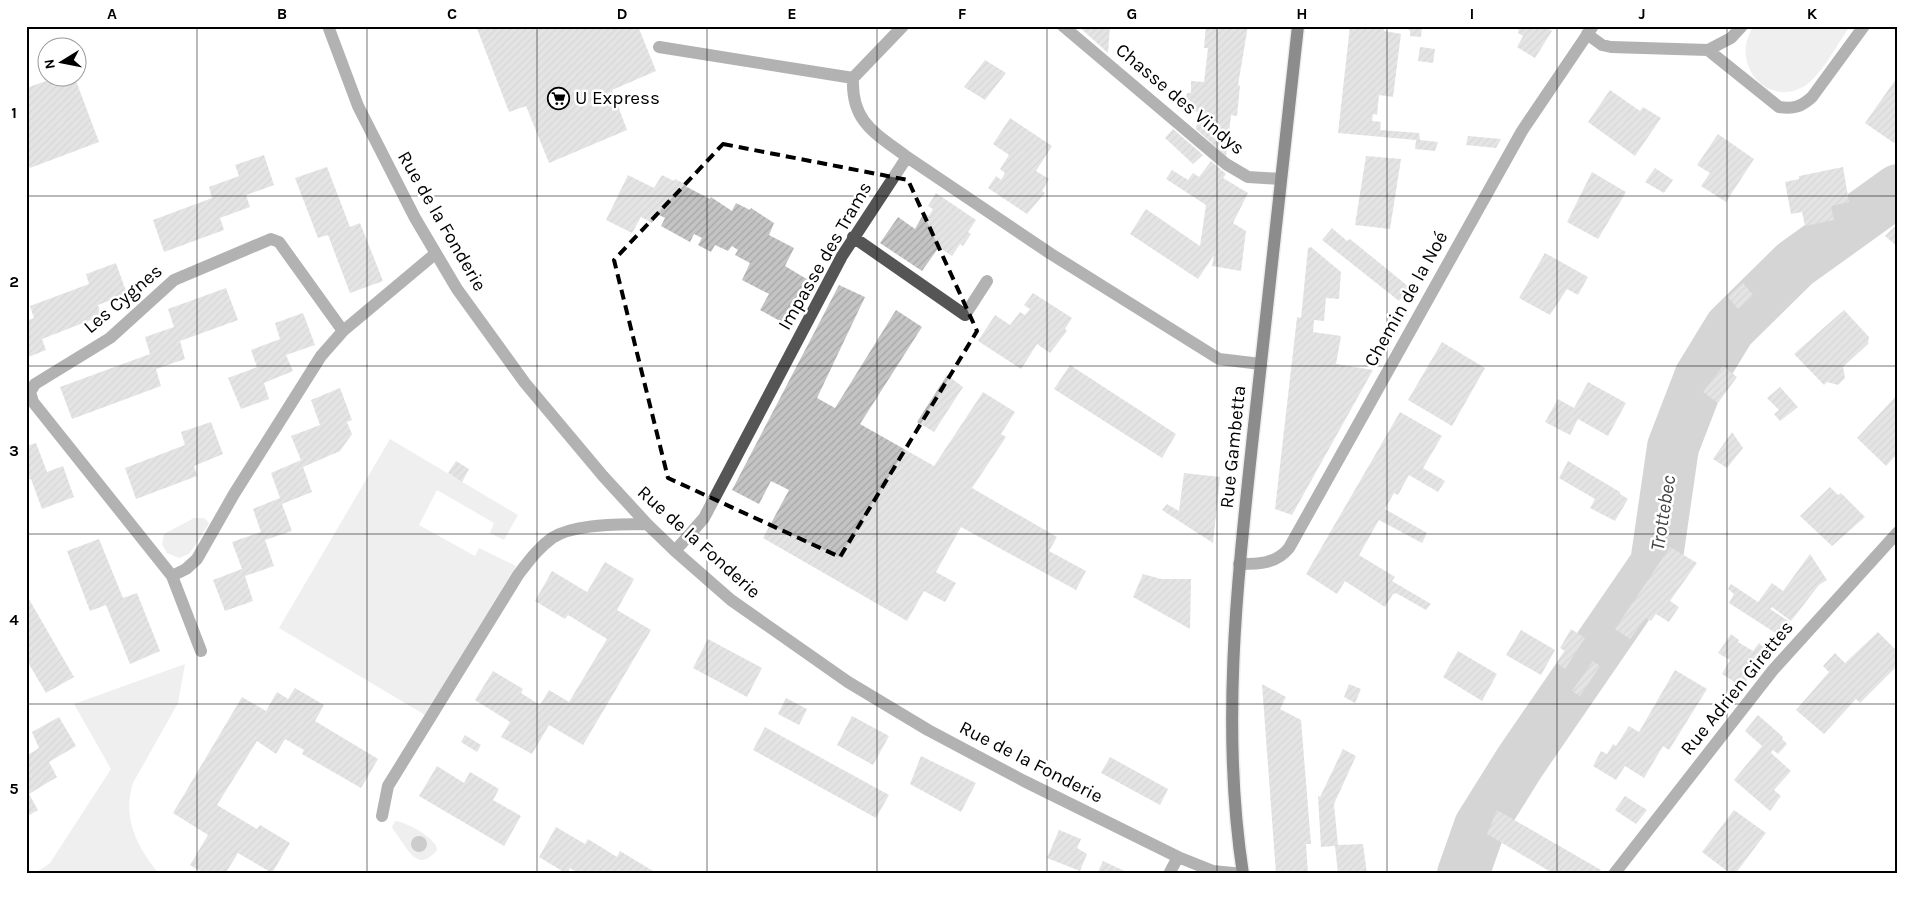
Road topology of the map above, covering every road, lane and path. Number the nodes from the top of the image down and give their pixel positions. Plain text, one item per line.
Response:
1 (328, 26) edge
2 (903, 26) edge
3 (1063, 26) edge
4 (1298, 26) edge
5 (1742, 26) edge
6 (1864, 26) edge
7 (1590, 30) edge
8 (659, 47) dead end
9 (1708, 50) junction
10 (853, 78) junction
11 (907, 157) junction
12 (1281, 179) junction
13 (853, 237) junction
14 (435, 254) junction
15 (987, 281) dead end
16 (343, 331) junction
17 (1261, 364) junction
18 (647, 524) junction
19 (1898, 532) edge
20 (675, 551) junction
21 (1239, 564) junction
22 (172, 576) junction
23 (200, 651) dead end
24 (382, 816) dead end
25 (1178, 857) junction
26 (1169, 874) edge
27 (1243, 874) edge
28 (1614, 874) edge

1 - 14 street, Rue de la Fonderie
2 - 10 street
3 - 12 street, Chasse des Vindys
4 - 12 main road, Rue Gambetta
5 - 9 street
6 - 9 street
7 - 9 street
7 - 21 street, Chemin de la Noé
8 - 10 street
10 - 11 street
11 - 13 street, Impasse des Trams
11 - 17 street
12 - 17 main road, Rue Gambetta
13 - 15 street
13 - 20 street, Impasse des Trams
14 - 16 street
14 - 18 street, Rue de la Fonderie
16 - 22 street
16 - 22 street, Les Cygnes
17 - 21 main road, Rue Gambetta
18 - 20 street, Rue de la Fonderie
18 - 24 street
19 - 28 street, Rue Adrien Girettes
20 - 25 street, Rue de la Fonderie
21 - 27 main road, Rue Gambetta
22 - 23 street, Les Cygnes
25 - 26 street
25 - 27 street, Rue de la Fonderie

